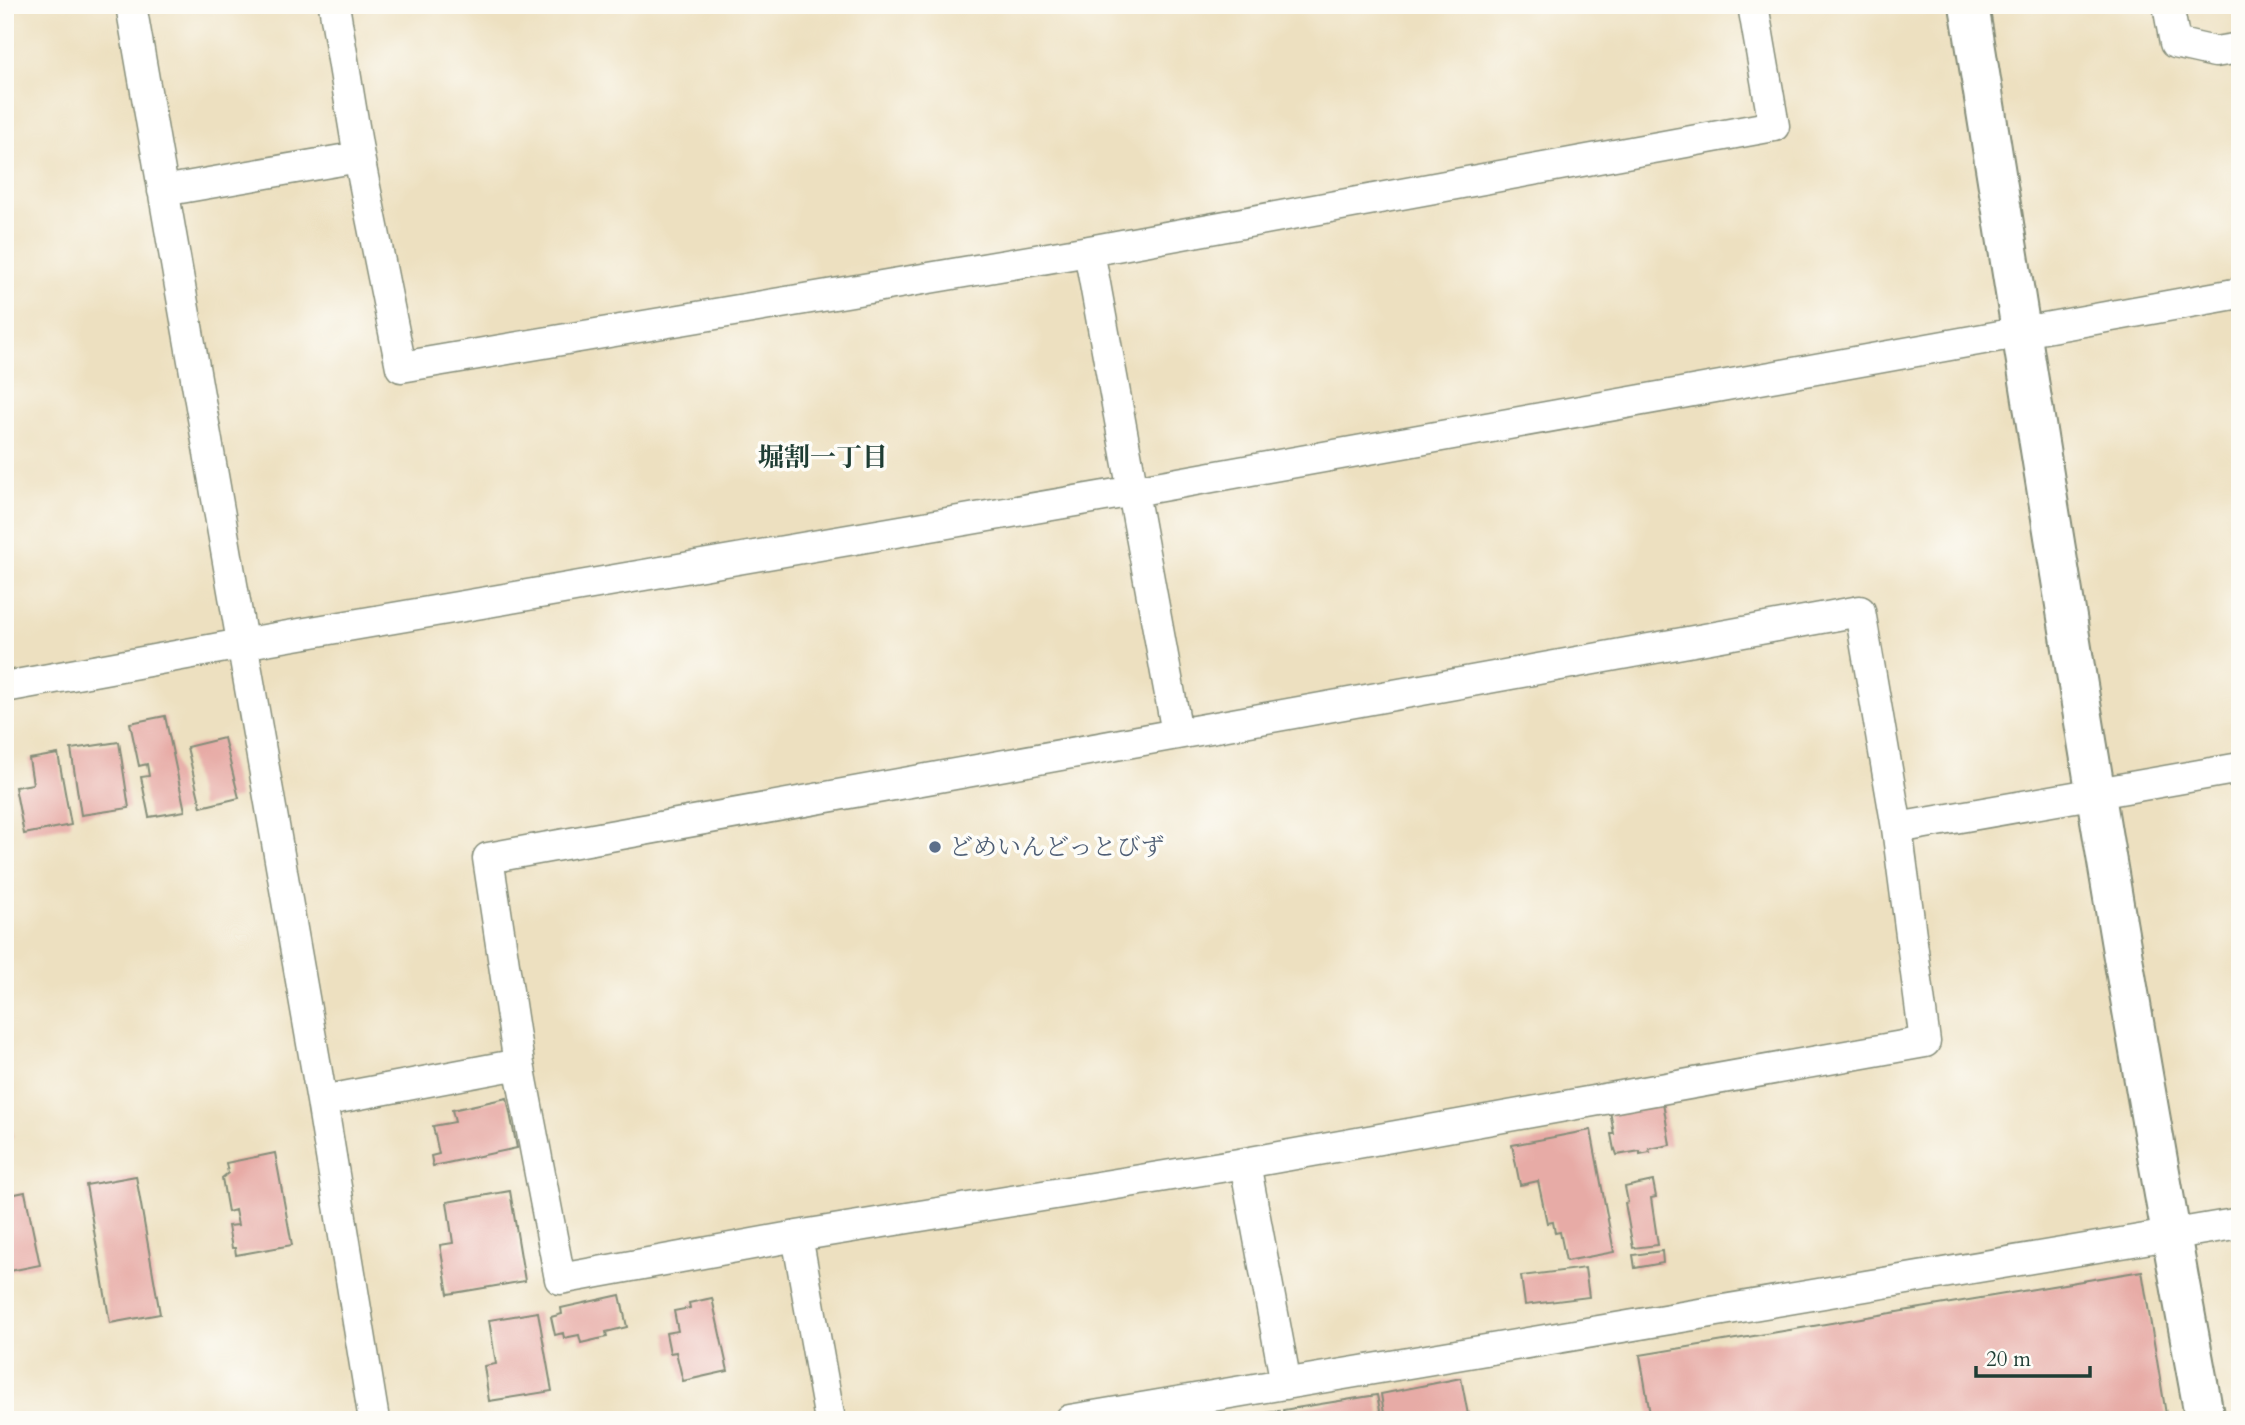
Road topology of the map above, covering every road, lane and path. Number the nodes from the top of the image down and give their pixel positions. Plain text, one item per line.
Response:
1 (131, 5) edge
2 (334, 5) edge
3 (1753, 5) edge
4 (1969, 5) edge
5 (2168, 5) edge
6 (2240, 48) edge
7 (359, 157) junction
8 (163, 191) junction
9 (1089, 251) junction
10 (2240, 293) edge
11 (2022, 332) junction
12 (1134, 491) junction
13 (243, 644) junction
14 (5, 687) edge
15 (1177, 733) junction
16 (2240, 768) edge
17 (2096, 793) junction
18 (1897, 828) junction
19 (519, 1063) junction
20 (322, 1101) junction
21 (1245, 1163) junction
22 (2240, 1223) edge
23 (2170, 1235) junction
24 (797, 1236) junction
25 (1286, 1384) junction
26 (374, 1420) edge
27 (830, 1420) edge
28 (1070, 1420) edge
29 (2205, 1420) edge

1 - 8 street
2 - 7 street
3 - 9 street
4 - 11 street
5 - 6 street
7 - 8 street
7 - 9 street
8 - 13 street
9 - 12 street
10 - 11 street
11 - 12 street
11 - 17 street
12 - 13 street
12 - 15 street
13 - 14 street
13 - 20 street
15 - 18 street
15 - 19 street
16 - 17 street
17 - 18 street
17 - 23 street
18 - 21 street
19 - 20 street
19 - 24 street
20 - 26 street
21 - 24 street
21 - 25 street
22 - 23 street
23 - 25 street
23 - 29 street
24 - 27 street
25 - 28 street

